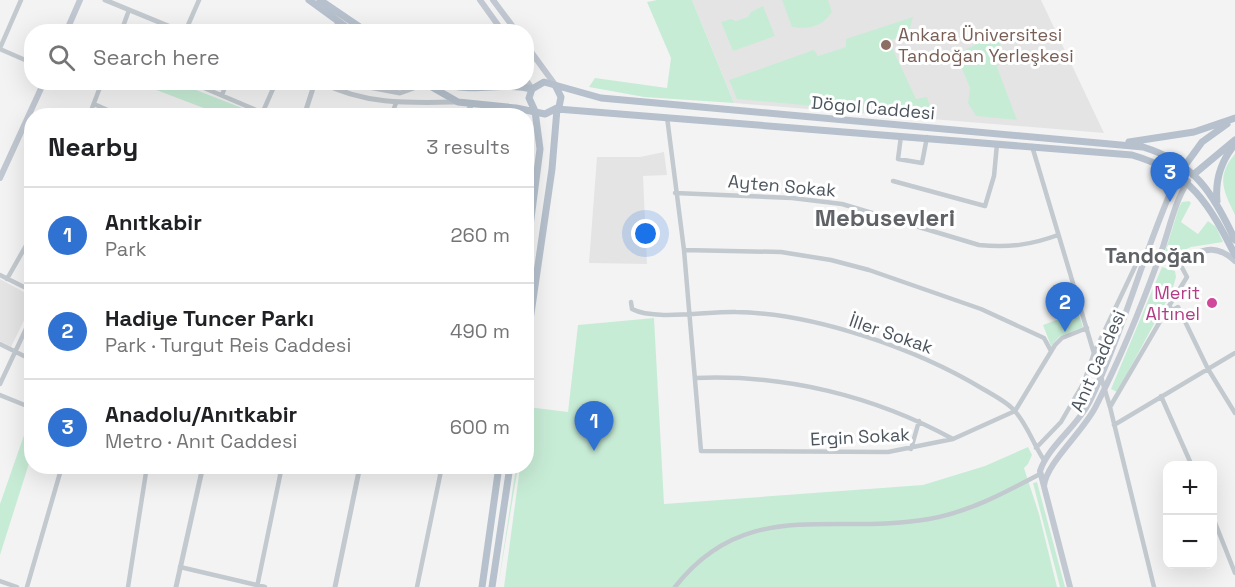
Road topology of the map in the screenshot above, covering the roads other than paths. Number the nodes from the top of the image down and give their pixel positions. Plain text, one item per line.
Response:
1 (21, 0) edge
2 (80, 0) edge
3 (105, 0) edge
4 (199, 0) edge
5 (309, 0) edge
6 (320, 0) edge
7 (480, 0) edge
8 (493, 0) edge
9 (129, 10) junction
10 (338, 21) junction
11 (70, 24) edge
12 (124, 24) edge
13 (164, 24) edge
14 (188, 24) edge
15 (337, 24) edge
16 (342, 24) edge
17 (355, 24) edge
18 (497, 24) edge
19 (511, 24) edge
20 (0, 48) edge
21 (534, 56) edge
22 (24, 61) edge
23 (556, 87) junction
24 (534, 88) edge
25 (41, 90) edge
26 (99, 90) edge
27 (209, 90) edge
28 (224, 90) edge
29 (272, 90) edge
30 (312, 90) edge
31 (341, 90) edge
32 (384, 90) edge
33 (407, 90) edge
34 (437, 90) edge
35 (532, 90) edge
36 (222, 95) junction
37 (458, 102) junction
38 (396, 103) junction
39 (474, 103) junction
40 (94, 104) junction
41 (32, 108) edge
42 (92, 108) edge
43 (103, 108) edge
44 (249, 108) edge
45 (265, 108) edge
46 (307, 108) edge
47 (394, 108) edge
48 (470, 108) edge
49 (512, 108) edge
50 (533, 108) edge
51 (557, 109) junction
52 (535, 111) joint
53 (667, 117) junction
54 (1235, 118) edge
55 (24, 126) edge
56 (901, 134) junction
57 (927, 136) junction
58 (1235, 140) edge
59 (997, 142) junction
60 (1117, 143) junction
61 (1235, 144) edge
62 (1032, 146) junction
63 (1184, 165) junction
64 (1195, 173) junction
65 (1178, 175) junction
66 (0, 177) edge
67 (893, 181) dead end
68 (1188, 181) junction
69 (675, 193) junction
70 (534, 199) edge
71 (1217, 201) junction
72 (1058, 235) junction
73 (1235, 240) edge
74 (24, 249) edge
75 (684, 250) junction
76 (1235, 255) edge
77 (1148, 256) junction
78 (1160, 258) junction
79 (1178, 260) junction
80 (1235, 261) edge
81 (0, 275) edge
82 (7, 279) junction
83 (24, 287) edge
84 (534, 290) edge
85 (631, 302) dead end
86 (1169, 306) junction
87 (689, 312) junction
88 (1087, 328) junction
89 (24, 333) edge
90 (0, 344) edge
91 (1051, 351) junction
92 (15, 352) junction
93 (1094, 353) junction
94 (1235, 353) edge
95 (24, 356) edge
96 (1208, 369) junction
97 (695, 378) junction
98 (1100, 378) junction
99 (0, 384) edge
100 (1103, 390) junction
101 (0, 395) edge
102 (1161, 396) junction
103 (24, 405) edge
104 (1110, 407) junction
105 (1015, 411) junction
106 (1235, 413) edge
107 (919, 421) junction
108 (1114, 425) junction
109 (953, 439) junction
110 (1036, 448) junction
111 (911, 449) junction
112 (1044, 460) junction
113 (1190, 461) edge
114 (1050, 468) junction
115 (61, 474) edge
116 (146, 474) edge
117 (201, 474) edge
118 (280, 474) edge
119 (358, 474) edge
120 (440, 474) edge
121 (498, 474) edge
122 (509, 474) edge
123 (1040, 474) junction
124 (1044, 489) junction
125 (1217, 528) edge
126 (180, 567) junction
127 (1235, 573) edge
128 (0, 581) edge
129 (257, 586) edge
130 (17, 587) edge
131 (27, 587) edge
132 (128, 587) edge
133 (176, 587) edge
134 (266, 587) edge
135 (335, 587) edge
136 (417, 587) edge
137 (482, 587) edge
138 (492, 587) edge
139 (675, 587) edge
140 (1070, 587) edge
141 (1154, 587) edge

1 - 20 street
2 - 11 main road
3 - 9 street
4 - 14 street
5 - 10 main road
6 - 17 main road
7 - 18 main road
8 - 19 main road
9 - 12 street
9 - 13 street
10 - 15 street
10 - 16 main road
20 - 22 street
21 - 23 main road
23 - 24 main road
23 - 51 main road
23 - 60 main road, Dögol Caddesi
25 - 41 main road
26 - 40 street
27 - 36 street
28 - 36 street
29 - 45 street
30 - 46 street
31 - 38 street
32 - 33 street
34 - 37 main road
35 - 50 main road
36 - 44 street
37 - 38 street
37 - 39 main road
38 - 47 street
39 - 48 street
39 - 49 main road
40 - 42 street
40 - 43 street
51 - 52 main road
51 - 53 main road, Dögol Caddesi
51 - 84 main road
52 - 70 main road
53 - 56 main road, Dögol Caddesi
53 - 69 street
54 - 60 main road
54 - 63 main road
55 - 66 main road
56 - 57 main road, Dögol Caddesi
56 - 57 street
57 - 59 main road, Dögol Caddesi
58 - 64 main road
59 - 62 main road, Dögol Caddesi
59 - 67 street
60 - 63 main road, Dögol Caddesi
61 - 71 main road
62 - 65 main road, Dögol Caddesi
62 - 72 street
63 - 64 main road, Dögol Caddesi
63 - 65 main road
64 - 68 main road
64 - 71 main road, Dögol Caddesi
65 - 68 main road, Dögol Caddesi
65 - 77 main road, Anıt Caddesi
68 - 76 main road, Dögol Caddesi
68 - 78 main road, Anıt Caddesi
69 - 72 street, Ayten Sokak
69 - 75 street
71 - 73 main road, Dögol Caddesi
72 - 88 street
74 - 82 street
75 - 87 street
75 - 91 street
77 - 93 street
77 - 98 main road, Anıt Caddesi
78 - 79 main road
78 - 100 main road, Anıt Caddesi
79 - 80 main road
79 - 86 street
81 - 82 street
82 - 83 street
85 - 87 street, İller Sokak
86 - 96 street
86 - 104 street
87 - 97 street
87 - 105 street, İller Sokak
88 - 91 street
88 - 93 street
89 - 92 street
90 - 92 street
91 - 105 street
92 - 95 street
92 - 99 street
93 - 98 street
93 - 110 street
94 - 96 street
96 - 102 street
96 - 106 street
97 - 107 street
97 - 111 street, Ergin Sokak
98 - 100 street
98 - 112 main road, Anıt Caddesi
100 - 104 street
100 - 114 main road, Anıt Caddesi
101 - 103 street
102 - 108 street
102 - 113 street
104 - 108 street
105 - 109 street, Ergin Sokak
105 - 110 street, İller Sokak
107 - 109 street
107 - 111 street
108 - 141 street
109 - 111 street, Ergin Sokak
110 - 112 street, İller Sokak
112 - 123 main road, Anıt Caddesi
114 - 123 main road
114 - 124 main road, Anıt Caddesi
115 - 131 street
116 - 132 street
117 - 126 street
118 - 129 street
119 - 135 street
120 - 136 street
121 - 137 main road
122 - 138 main road
123 - 124 main road
123 - 139 street
124 - 140 main road
125 - 127 street
126 - 129 street
126 - 133 street
128 - 130 street
129 - 134 street

